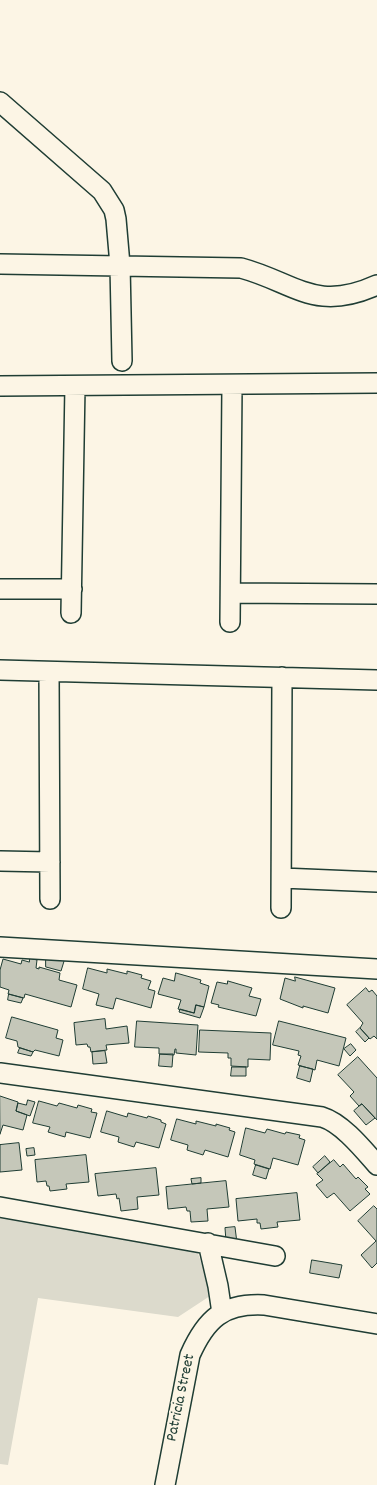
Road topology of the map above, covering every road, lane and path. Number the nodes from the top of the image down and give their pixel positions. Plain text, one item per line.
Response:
1 (0, 102) edge
2 (0, 264) edge
3 (120, 265) junction
4 (377, 285) edge
5 (122, 361) dead end
6 (377, 383) edge
7 (232, 385) junction
8 (0, 386) edge
9 (76, 386) junction
10 (0, 589) edge
11 (72, 589) junction
12 (231, 593) junction
13 (377, 594) edge
14 (72, 613) dead end
15 (230, 622) dead end
16 (0, 670) edge
17 (49, 672) junction
18 (282, 677) junction
19 (377, 680) edge
20 (0, 861) edge
21 (50, 862) junction
22 (282, 878) junction
23 (377, 882) edge
24 (50, 900) dead end
25 (281, 908) dead end
26 (0, 947) edge
27 (377, 969) edge
28 (0, 1073) edge
29 (374, 1156) edge
30 (0, 1207) edge
31 (208, 1243) junction
32 (275, 1256) dead end
33 (222, 1313) junction
34 (377, 1324) edge
35 (165, 1485) edge

1 - 3 street
2 - 3 street
3 - 4 street
3 - 5 street
6 - 7 street
7 - 9 street
7 - 12 street
8 - 9 street
9 - 11 street
10 - 11 street
11 - 14 street
12 - 13 street
12 - 15 street
16 - 17 street
17 - 18 street
17 - 21 street
18 - 19 street
18 - 22 street
20 - 21 street
21 - 24 street
22 - 23 street
22 - 25 street
26 - 27 street
28 - 29 street
30 - 31 street
31 - 32 street
31 - 33 street
33 - 34 street, Patricia Street
33 - 35 street, Patricia Street

